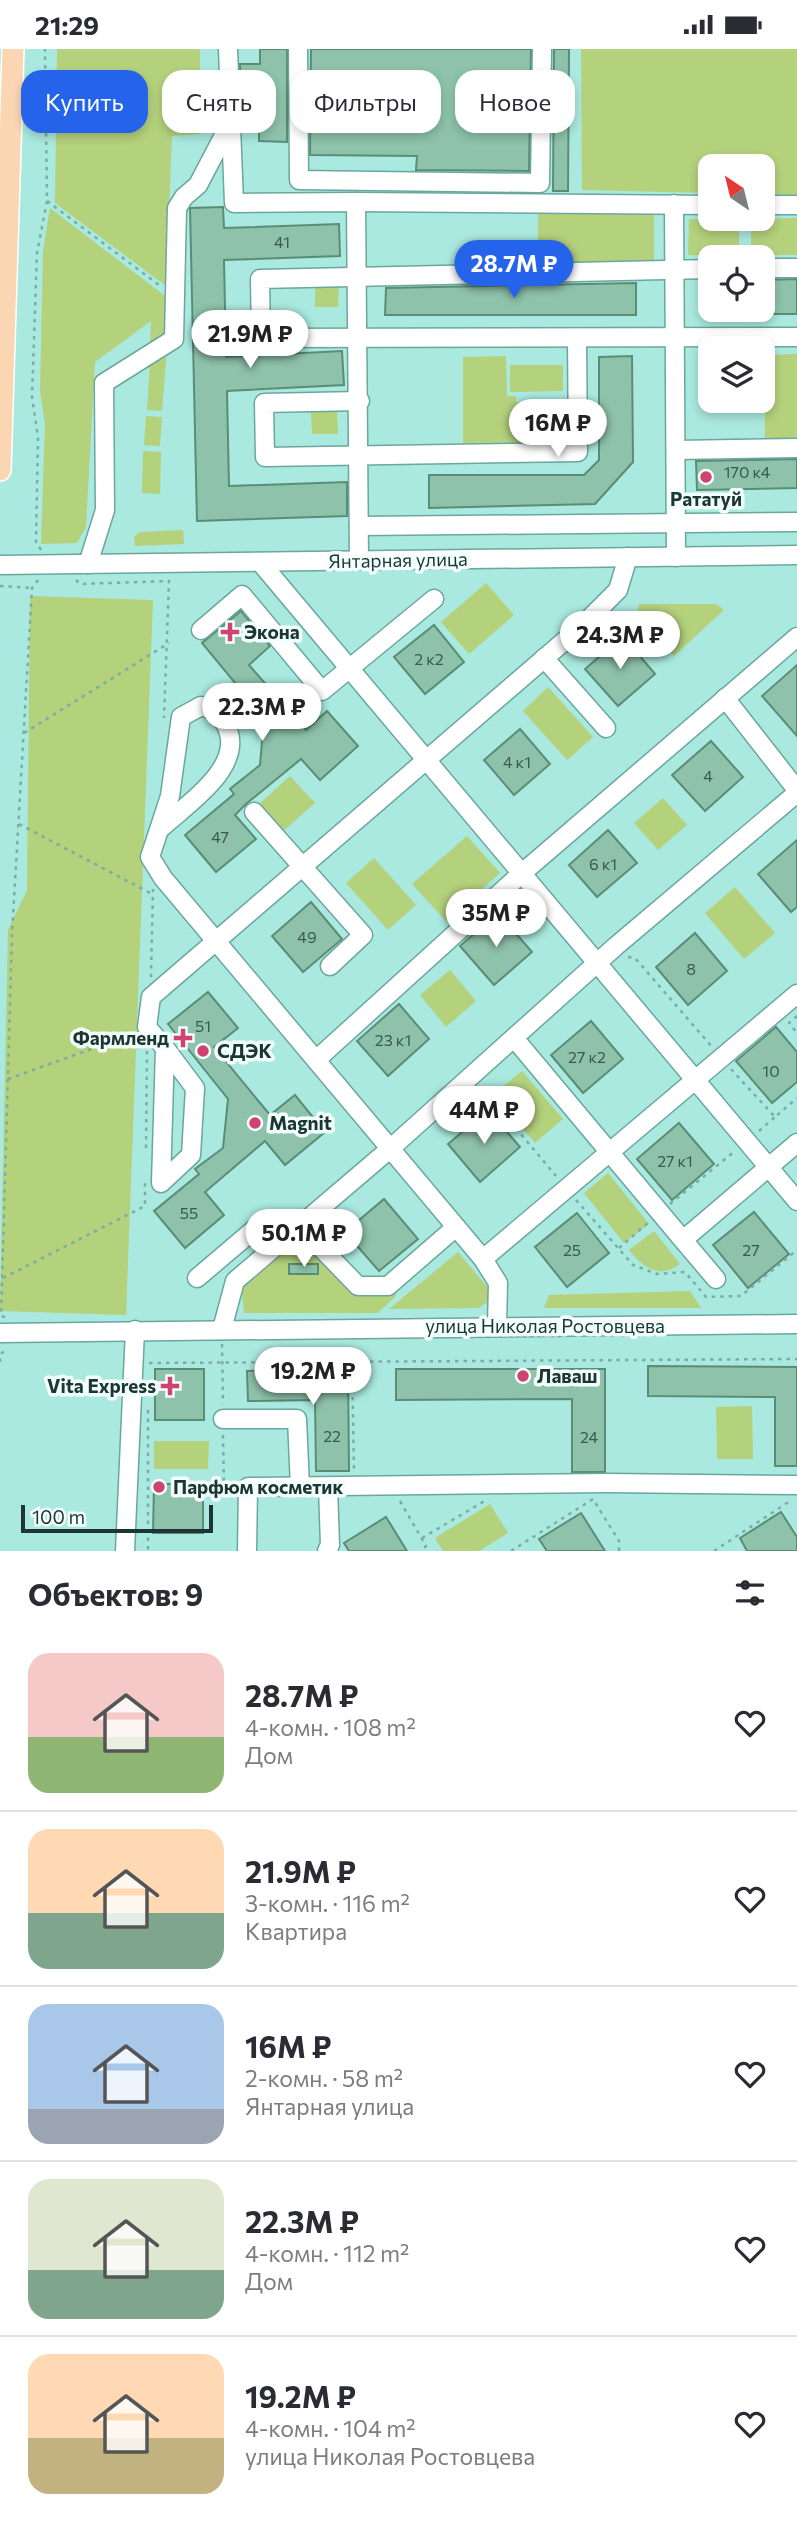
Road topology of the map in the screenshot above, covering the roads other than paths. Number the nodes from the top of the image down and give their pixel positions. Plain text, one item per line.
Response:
1 (13, 49) edge
2 (228, 49) edge
3 (298, 49) edge
4 (542, 49) edge
5 (229, 70) edge
6 (226, 133) edge
7 (231, 133) edge
8 (356, 201) junction
9 (674, 204) junction
10 (698, 205) edge
11 (775, 205) edge
12 (797, 205) edge
13 (775, 268) edge
14 (797, 268) edge
15 (698, 269) edge
16 (673, 270) junction
17 (357, 277) junction
18 (797, 337) edge
19 (359, 338) junction
20 (577, 338) junction
21 (675, 338) junction
22 (2, 360) edge
23 (360, 401) junction
24 (797, 448) edge
25 (677, 450) junction
26 (360, 454) junction
27 (0, 470) edge
28 (677, 522) junction
29 (797, 522) edge
30 (359, 526) junction
31 (797, 555) edge
32 (628, 557) junction
33 (676, 557) junction
34 (359, 560) junction
35 (260, 562) junction
36 (88, 564) junction
37 (0, 565) edge
38 (434, 599) dead end
39 (201, 630) dead end
40 (797, 637) edge
41 (544, 658) junction
42 (348, 670) junction
43 (725, 698) junction
44 (606, 728) dead end
45 (425, 760) junction
46 (797, 792) edge
47 (254, 811) dead end
48 (161, 828) junction
49 (301, 866) junction
50 (521, 874) junction
51 (216, 941) junction
52 (597, 964) junction
53 (330, 966) dead end
54 (797, 994) edge
55 (514, 1038) junction
56 (165, 1048) junction
57 (316, 1060) junction
58 (695, 1080) junction
59 (797, 1143) edge
60 (390, 1148) junction
61 (609, 1153) junction
62 (770, 1169) junction
63 (797, 1201) edge
64 (300, 1226) junction
65 (456, 1227) junction
66 (683, 1240) junction
67 (275, 1245) junction
68 (483, 1259) junction
69 (197, 1278) dead end
70 (716, 1279) dead end
71 (797, 1324) edge
72 (497, 1326) junction
73 (222, 1329) junction
74 (135, 1330) junction
75 (0, 1333) edge
76 (223, 1419) dead end
77 (797, 1485) edge
78 (300, 1487) junction
79 (328, 1487) junction
80 (125, 1551) edge
81 (247, 1551) edge
82 (327, 1551) edge

1 - 22 main road
2 - 5 street
3 - 4 street
6 - 36 street
7 - 8 street
8 - 9 street
8 - 17 street
9 - 10 street
9 - 16 street
11 - 12 street
13 - 14 street
15 - 16 street
16 - 17 street
16 - 21 street
17 - 19 street
17 - 19 street
18 - 21 street
19 - 20 street
19 - 23 street
20 - 21 street
20 - 26 street
21 - 25 street
22 - 27 main road
23 - 26 street
23 - 26 street
24 - 25 street
25 - 28 street
26 - 30 street
28 - 29 street
28 - 30 street
28 - 33 street
30 - 34 street
31 - 33 street, Янтарная улица
32 - 33 street, Янтарная улица
32 - 34 street, Янтарная улица
32 - 41 street
34 - 35 street, Янтарная улица
35 - 36 street, Янтарная улица
35 - 42 street
36 - 37 street, Янтарная улица
38 - 42 street
39 - 42 street
40 - 43 street
41 - 44 street
41 - 45 street
42 - 45 street
43 - 46 street
43 - 50 street
45 - 49 street
45 - 50 street
46 - 52 street
47 - 49 street
48 - 48 street
48 - 51 street
49 - 51 street
49 - 53 street
50 - 52 street
50 - 57 street
51 - 56 street
51 - 57 street
52 - 55 street
52 - 58 street
54 - 58 street
55 - 60 street
55 - 61 street
56 - 56 street
57 - 60 street
58 - 61 street
58 - 62 street
59 - 62 street
60 - 64 street
60 - 65 street
61 - 66 street
61 - 68 street
62 - 63 street
62 - 66 street
64 - 65 street
64 - 67 street
65 - 68 street
66 - 70 street
67 - 69 street
67 - 73 street
68 - 72 street
71 - 72 street, улица Николая Ростовцева
72 - 73 street, улица Николая Ростовцева
73 - 74 street, улица Николая Ростовцева
74 - 75 street, улица Николая Ростовцева
74 - 80 street
76 - 78 street
77 - 79 street
78 - 79 street
78 - 81 street
79 - 82 street

